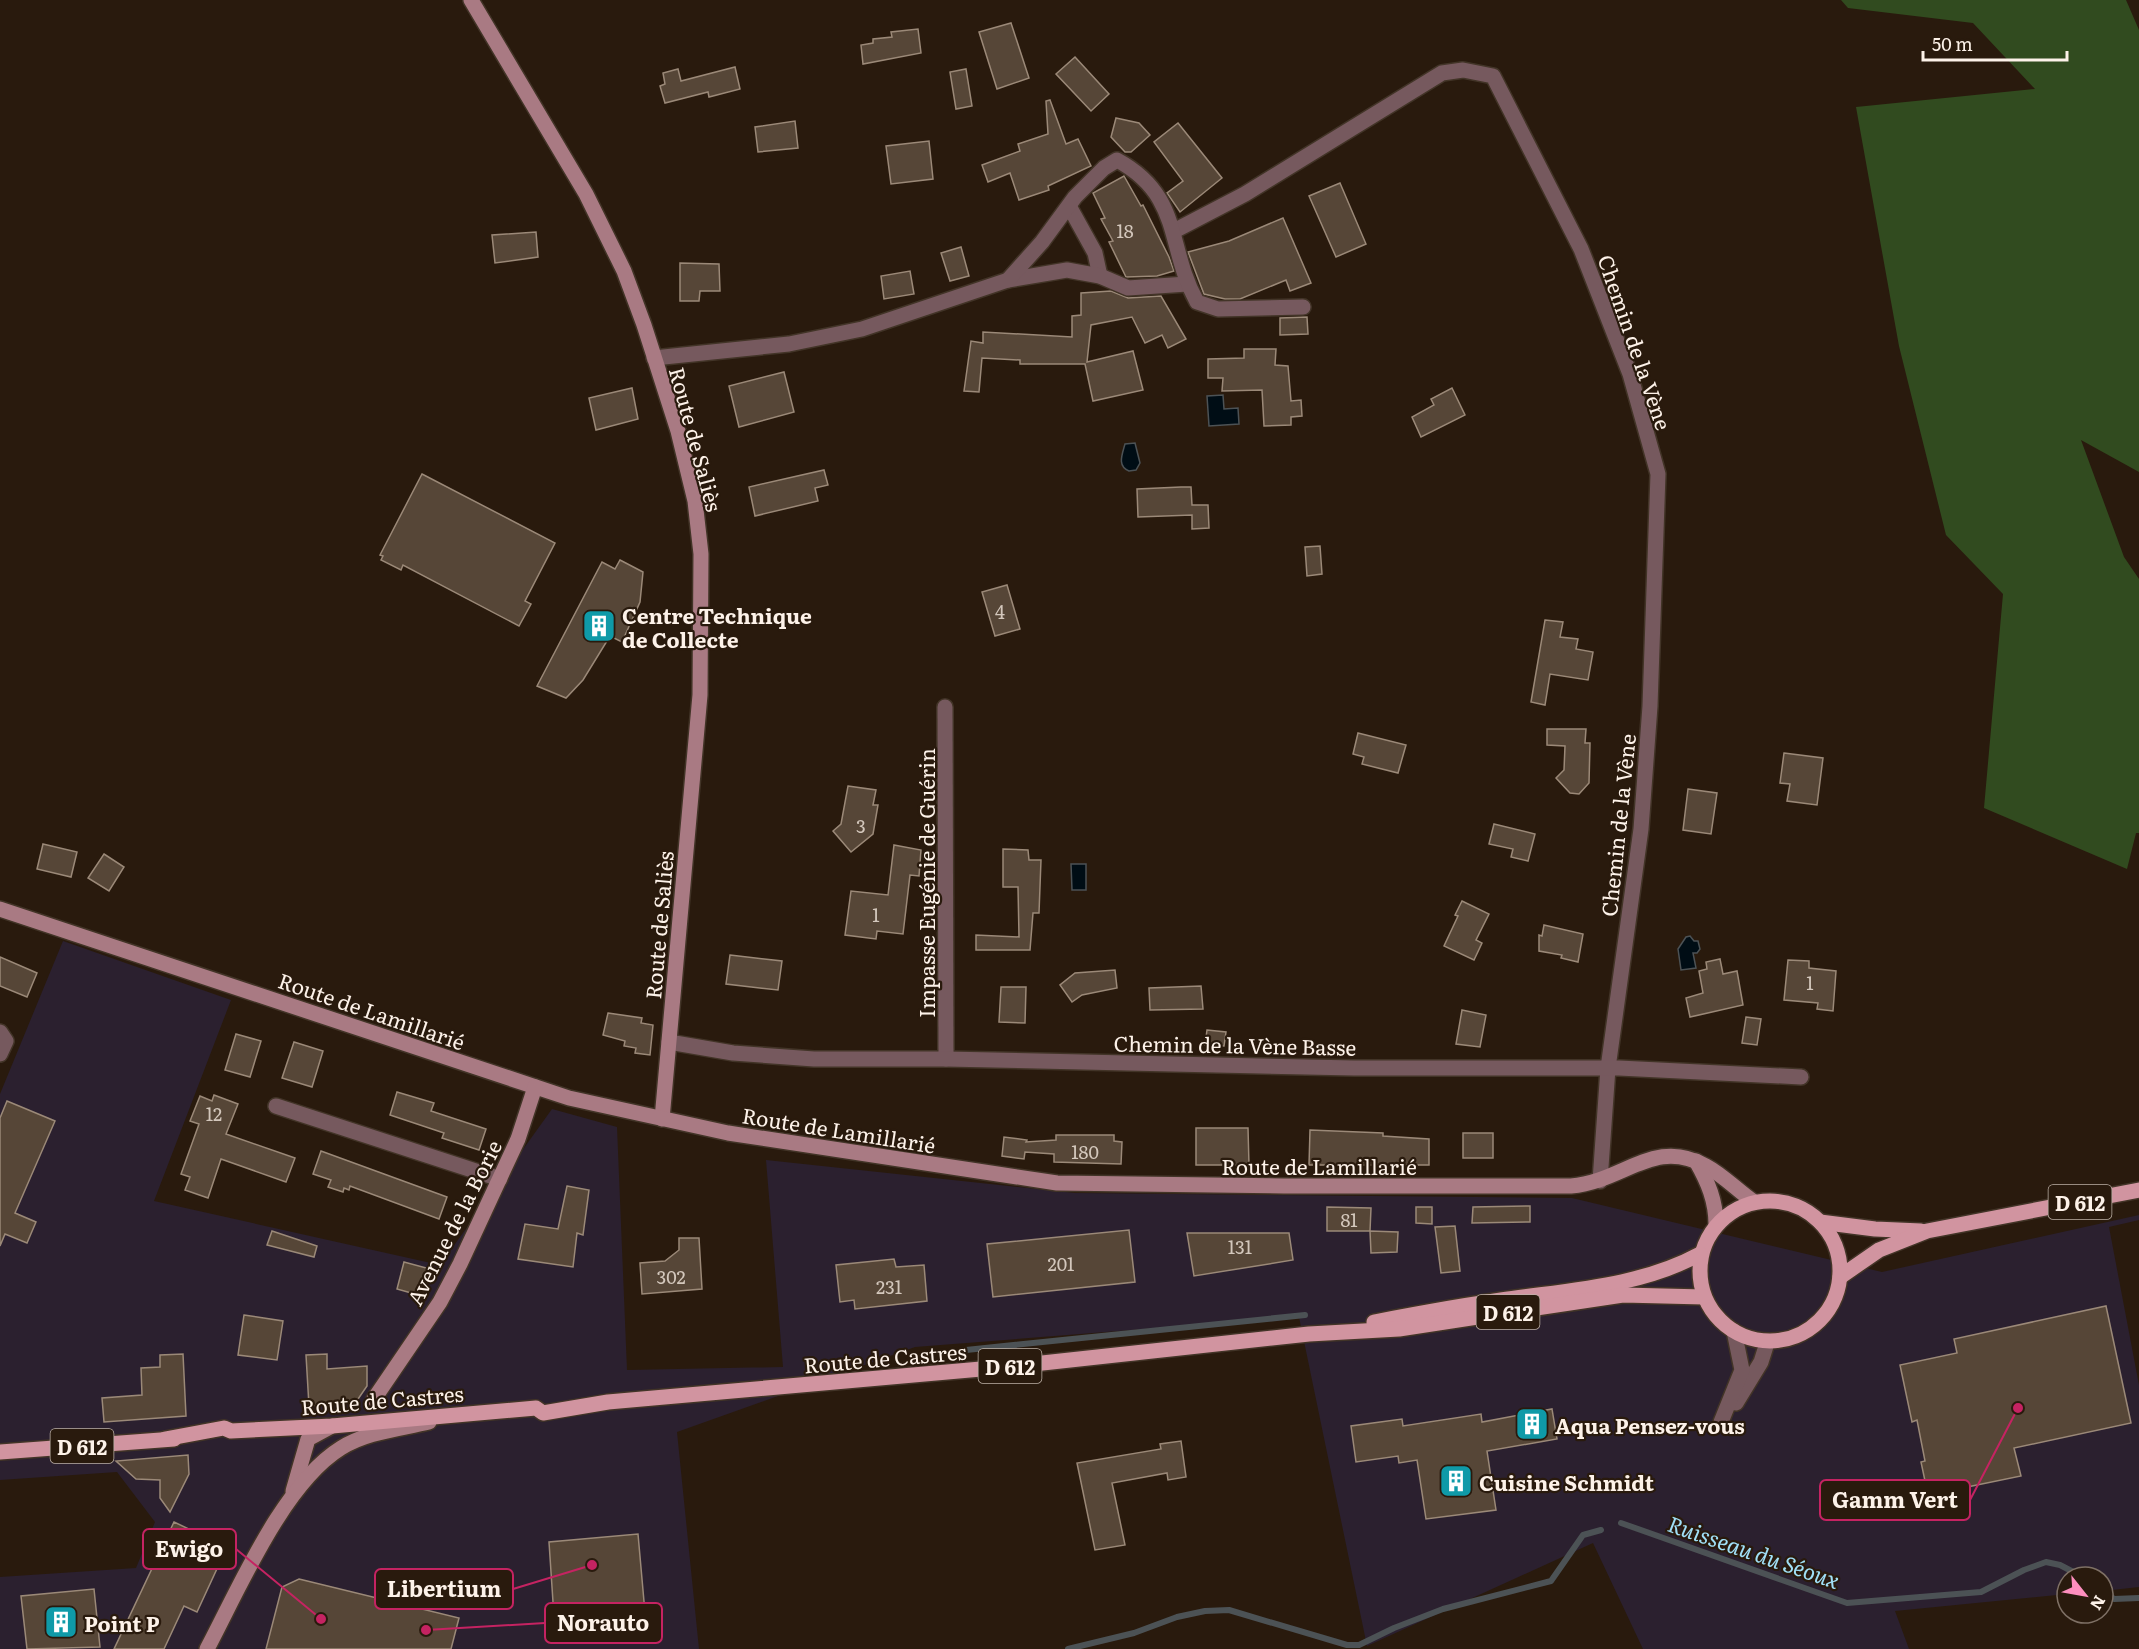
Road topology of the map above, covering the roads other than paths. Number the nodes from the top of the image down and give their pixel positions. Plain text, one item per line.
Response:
1 (471, 0) edge
2 (1069, 206) junction
3 (1174, 231) junction
4 (1100, 276) junction
5 (1008, 280) junction
6 (1187, 284) junction
7 (1303, 307) dead end
8 (654, 358) junction
9 (945, 707) dead end
10 (0, 909) edge
11 (0, 1032) edge
12 (669, 1042) junction
13 (0, 1054) edge
14 (946, 1059) junction
15 (1608, 1068) junction
16 (1802, 1077) dead end
17 (535, 1087) junction
18 (276, 1106) dead end
19 (662, 1119) junction
20 (1696, 1161) junction
21 (500, 1179) junction
22 (1600, 1181) junction
23 (2139, 1190) edge
24 (1754, 1202) junction
25 (1820, 1222) junction
26 (1716, 1225) junction
27 (1927, 1231) junction
28 (1700, 1254) junction
29 (1840, 1277) junction
30 (1704, 1297) junction
31 (1734, 1331) junction
32 (1309, 1334) junction
33 (1767, 1342) junction
34 (374, 1399) dead end
35 (465, 1413) junction
36 (332, 1426) junction
37 (0, 1452) edge
38 (293, 1494) junction
39 (207, 1649) edge

1 - 8 street, Route de Saliès
2 - 3 street
2 - 4 street
2 - 5 street
3 - 6 street
3 - 15 street, Chemin de la Vène
4 - 5 street
4 - 6 street
5 - 8 street
6 - 7 street
8 - 12 street, Route de Saliès
9 - 14 street, Impasse Eugénie de Guérin
10 - 17 street, Route de Lamillarié
11 - 13 street
12 - 14 street, Chemin de la Vène Basse
12 - 19 street, Route de Saliès
14 - 15 street, Chemin de la Vène Basse
15 - 16 street, Chemin de la Vène Basse
15 - 22 street, Chemin de la Vène
17 - 19 street, Route de Lamillarié
17 - 21 street, Avenue de la Borie
18 - 21 street
19 - 22 street, Route de Lamillarié
20 - 22 street, Route de Lamillarié
20 - 24 street, Route de Lamillarié
20 - 26 street
21 - 34 street, Avenue de la Borie
23 - 27 main road, D 612
24 - 25 main road
24 - 26 main road
25 - 27 main road, D 612
25 - 29 main road
26 - 28 main road
27 - 29 main road, D 612
28 - 30 main road
28 - 32 main road, Route de Castres / D 612
29 - 33 main road
30 - 31 main road
30 - 32 main road, Route de Castres / D 612
31 - 33 main road
31 - 33 street
32 - 35 main road, Route de Castres / D 612
35 - 36 main road, Route de Castres / D 612
35 - 38 street
36 - 37 main road, Route de Castres / D 612
36 - 38 street
38 - 39 street

